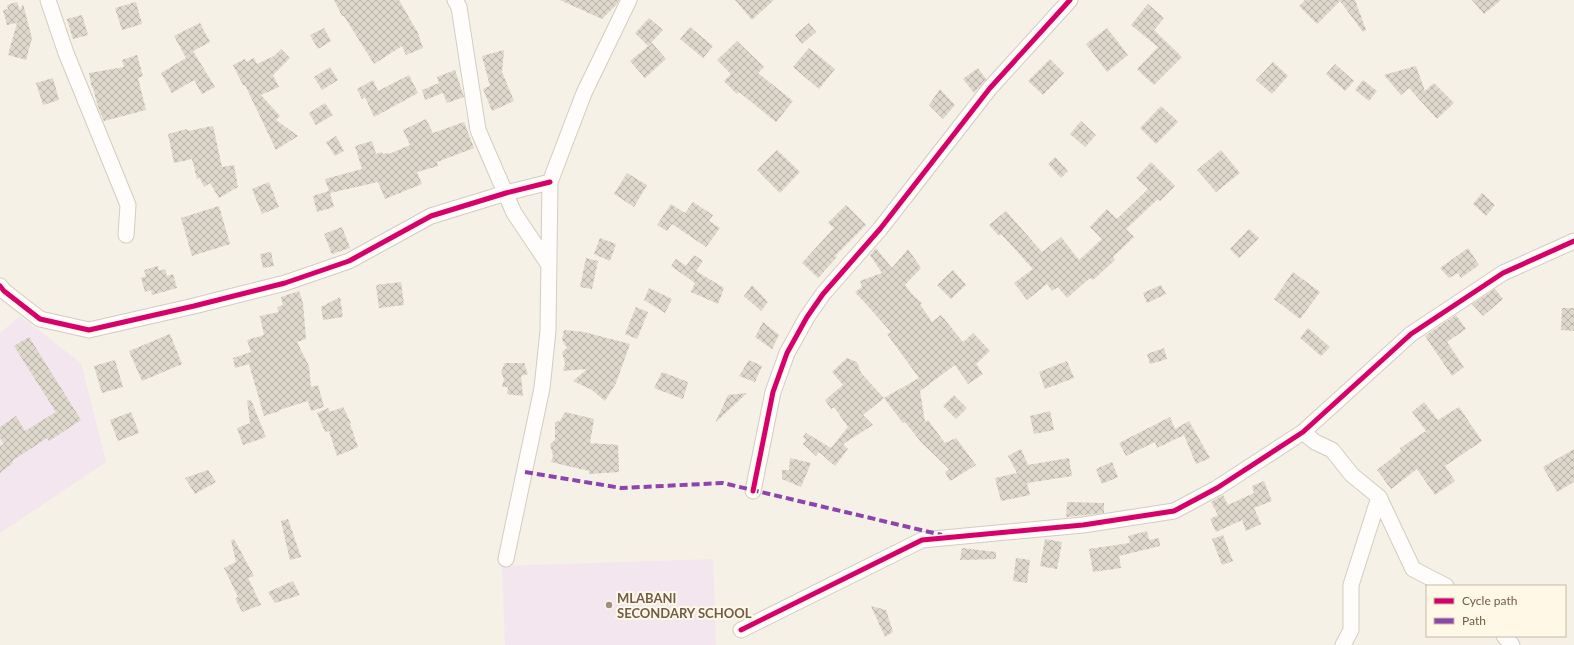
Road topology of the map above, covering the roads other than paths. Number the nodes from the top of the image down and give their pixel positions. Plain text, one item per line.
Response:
1 (48, 0) edge
2 (455, 0) edge
3 (629, 0) edge
4 (1070, 0) edge
5 (550, 182) junction
6 (506, 193) junction
7 (126, 236) dead end
8 (1574, 241) edge
9 (549, 265) junction
10 (0, 286) edge
11 (1303, 432) junction
12 (753, 491) dead end
13 (1379, 497) junction
14 (506, 560) dead end
15 (1444, 585) edge
16 (741, 630) dead end
17 (1505, 637) edge
18 (1343, 645) edge
19 (1512, 645) edge

1 - 7 street
2 - 6 street
3 - 5 street
4 - 12 street
5 - 6 street
5 - 9 street
6 - 9 street
6 - 10 street
8 - 11 street
9 - 14 street
11 - 13 street
11 - 16 street
13 - 15 street
13 - 18 street
17 - 19 street

